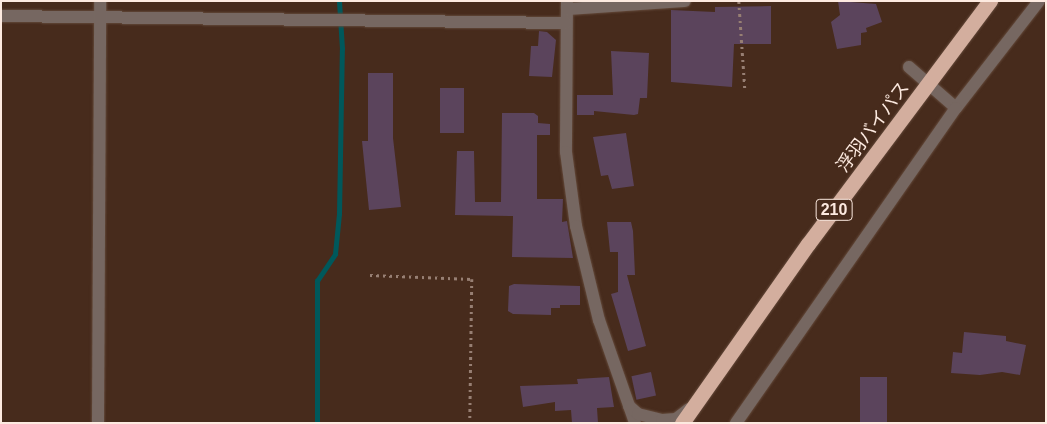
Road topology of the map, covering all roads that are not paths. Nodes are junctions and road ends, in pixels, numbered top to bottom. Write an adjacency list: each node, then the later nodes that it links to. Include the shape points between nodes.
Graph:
1 (100, 1): 7 (street)
2 (685, 1): 5 (street)
3 (990, 1): 10 (highway, 浮羽バイパス / 210)
4 (1039, 1): 11 (street)
5 (567, 5): 8 (street)
6 (1, 16): 7 (street)
7 (100, 18): 8 (street); 14 (street)
8 (566, 23): 12 (street, via 566,152 576,226 599,320)
9 (909, 67): 10 (street)
10 (930, 83): 11 (street); 13 (highway, 浮羽バイパス / 210)
11 (956, 108): 17 (street)
12 (628, 404): 13 (street, via 638,414 662,420 676,419); 15 (street)
13 (692, 406): 16 (highway, 浮羽バイパス / 210)
14 (98, 423)
15 (635, 423)
16 (682, 423)
17 (736, 423)

